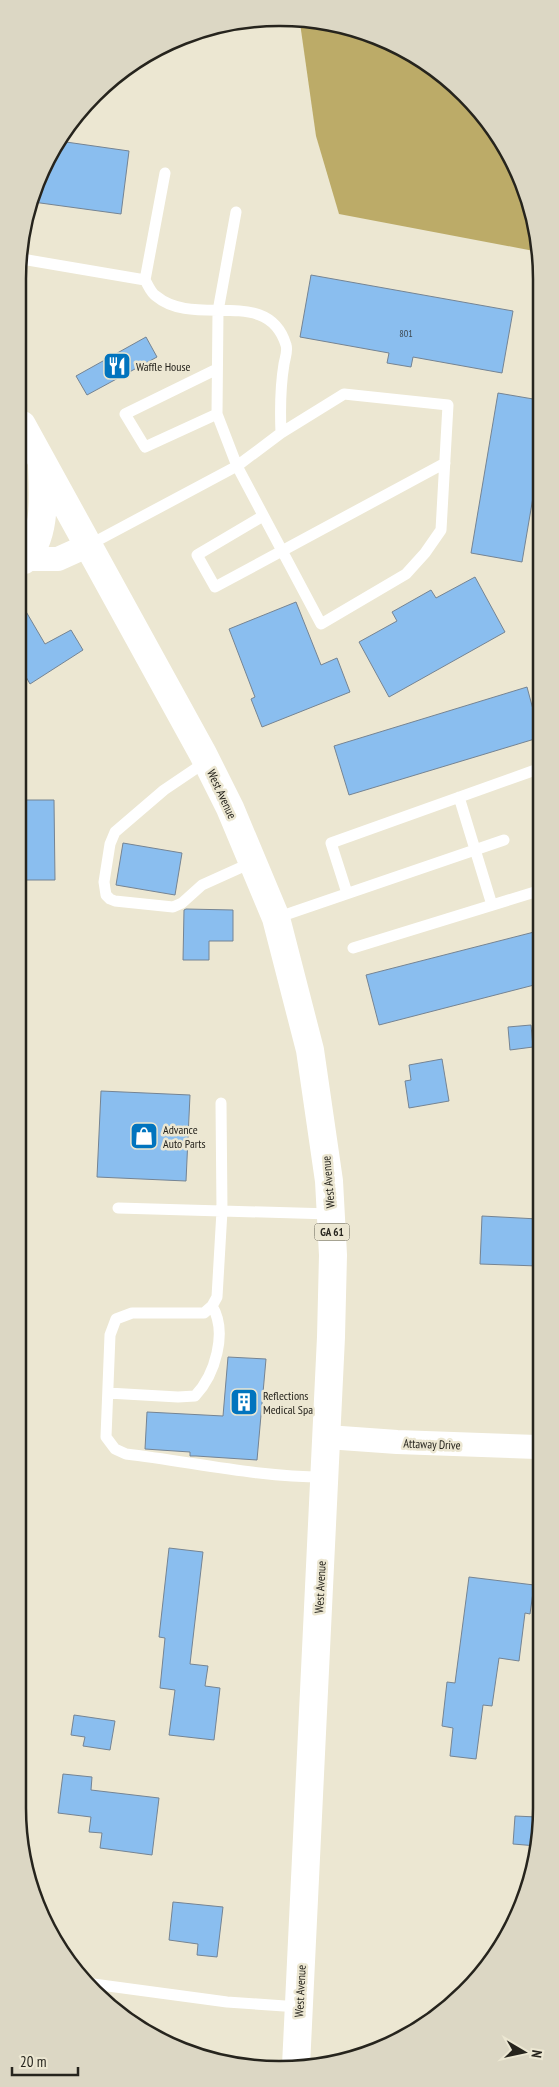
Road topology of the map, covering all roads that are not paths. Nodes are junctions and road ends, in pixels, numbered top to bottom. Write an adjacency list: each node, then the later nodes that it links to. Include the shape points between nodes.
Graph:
1 (165, 173): 4 (lane)
2 (236, 212): 5 (lane)
3 (27, 260): 4 (lane)
4 (145, 280): 5 (lane, via 155,296 180,308)
5 (218, 311): 6 (lane); 9 (lane, via 260,313 276,323 287,347 280,388)
6 (217, 369): 7 (lane); 7 (lane, via 124,414 145,447)
7 (216, 414): 12 (lane)
8 (26, 432): 10 (main road, West Avenue / GA 61)
9 (281, 433): 11 (lane, via 344,394 448,405); 12 (lane)
10 (42, 461): 14 (main road, West Avenue / GA 61); 16 (main road, via 40,527 36,542)
11 (444, 463): 15 (lane); 15 (lane, via 441,530 425,553 406,574 321,624)
12 (237, 466): 13 (lane); 14 (lane)
13 (263, 516): 15 (lane); 15 (lane, via 198,555 215,587)
14 (90, 545): 17 (street, via 58,559); 18 (main road, West Avenue / GA 61)
15 (281, 550)
16 (26, 556)
17 (26, 560)
18 (207, 761): 23 (main road, West Avenue / GA 61); 23 (lane, via 164,790 115,832 104,882 106,895 115,901 173,907 202,885)
19 (533, 771): 20 (lane)
20 (459, 797): 22 (lane); 24 (lane, via 331,843)
21 (504, 840): 22 (lane)
22 (474, 850): 24 (lane); 26 (lane)
23 (253, 862): 27 (main road, West Avenue / GA 61)
24 (348, 893): 27 (lane)
25 (533, 893): 26 (lane)
26 (492, 905): 28 (lane)
27 (276, 918): 32 (main road, West Avenue / GA 61, via 310,1050 320,1108)
28 (353, 948)
29 (221, 1103): 31 (lane)
30 (118, 1208): 31 (lane)
31 (222, 1211): 32 (lane); 33 (lane, via 218,1297)
32 (331, 1214): 35 (main road, West Avenue / GA 61, via 333,1255)
33 (212, 1306): 34 (lane, via 204,1313 132,1313 116,1319 110,1335); 34 (lane, via 220,1324 220,1335 209,1376 195,1396)
34 (108, 1393): 37 (lane, via 106,1437 115,1449 126,1454 286,1477)
35 (327, 1437): 36 (street, Attaway Drive); 37 (main road, West Avenue / GA 61)
36 (533, 1447)
37 (325, 1477): 39 (main road, West Avenue / GA 61)
38 (98, 1985): 39 (lane, via 227,2002)
39 (299, 2007): 40 (main road, West Avenue / GA 61)
40 (296, 2060)

